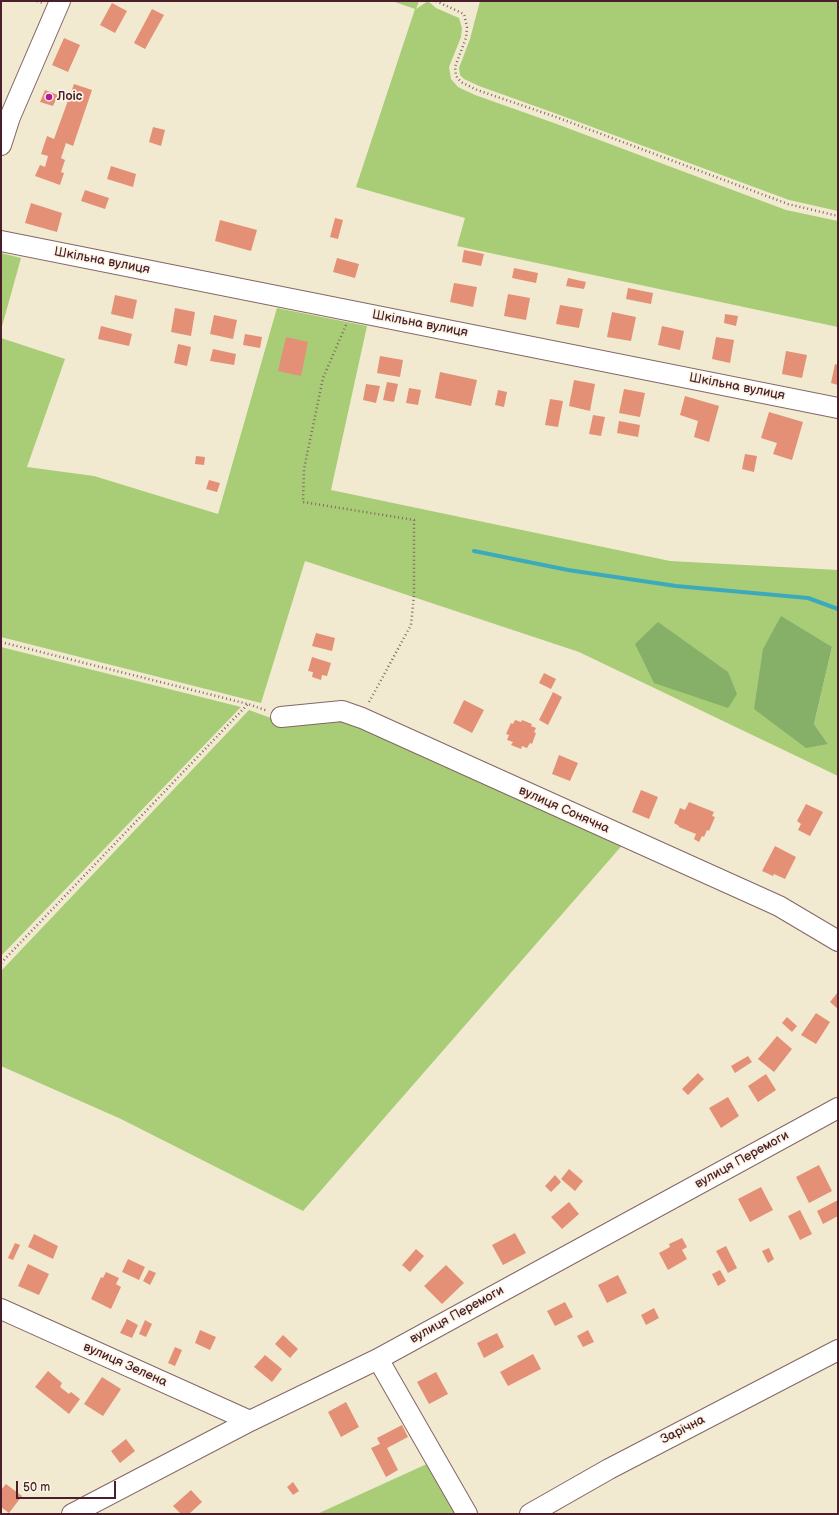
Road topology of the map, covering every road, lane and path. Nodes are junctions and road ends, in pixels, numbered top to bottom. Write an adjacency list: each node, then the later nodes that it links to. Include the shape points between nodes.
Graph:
1 (60, 1): 3 (street, via 10,117)
2 (436, 1): 4 (path, via 464,14 466,38 455,67 456,76 461,82 788,204)
3 (1, 145)
4 (838, 216)
5 (1, 241): 6 (street, Шкільна вулиця)
6 (353, 310): 7 (street, Шкільна вулиця); 11 (path, via 323,378 304,469 303,502 414,520 414,595 411,625 370,698)
7 (838, 408)
8 (1, 642): 9 (path)
9 (248, 704): 10 (path); 13 (path)
10 (282, 717): 11 (street, вулиця Сонячна, via 342,711)
11 (362, 718): 12 (street, вулиця Сонячна, via 779,906)
12 (838, 941)
13 (1, 963)
14 (838, 1108): 17 (street, вулиця Перемоги)
15 (1, 1309): 18 (street, вулиця Зелена)
16 (838, 1350): 21 (street, Зарічна, via 609,1469)
17 (378, 1359): 18 (street, вулиця Перемоги); 20 (street)
18 (250, 1421): 19 (street, вулиця Перемоги)
19 (72, 1514)
20 (467, 1514)
21 (530, 1514)

